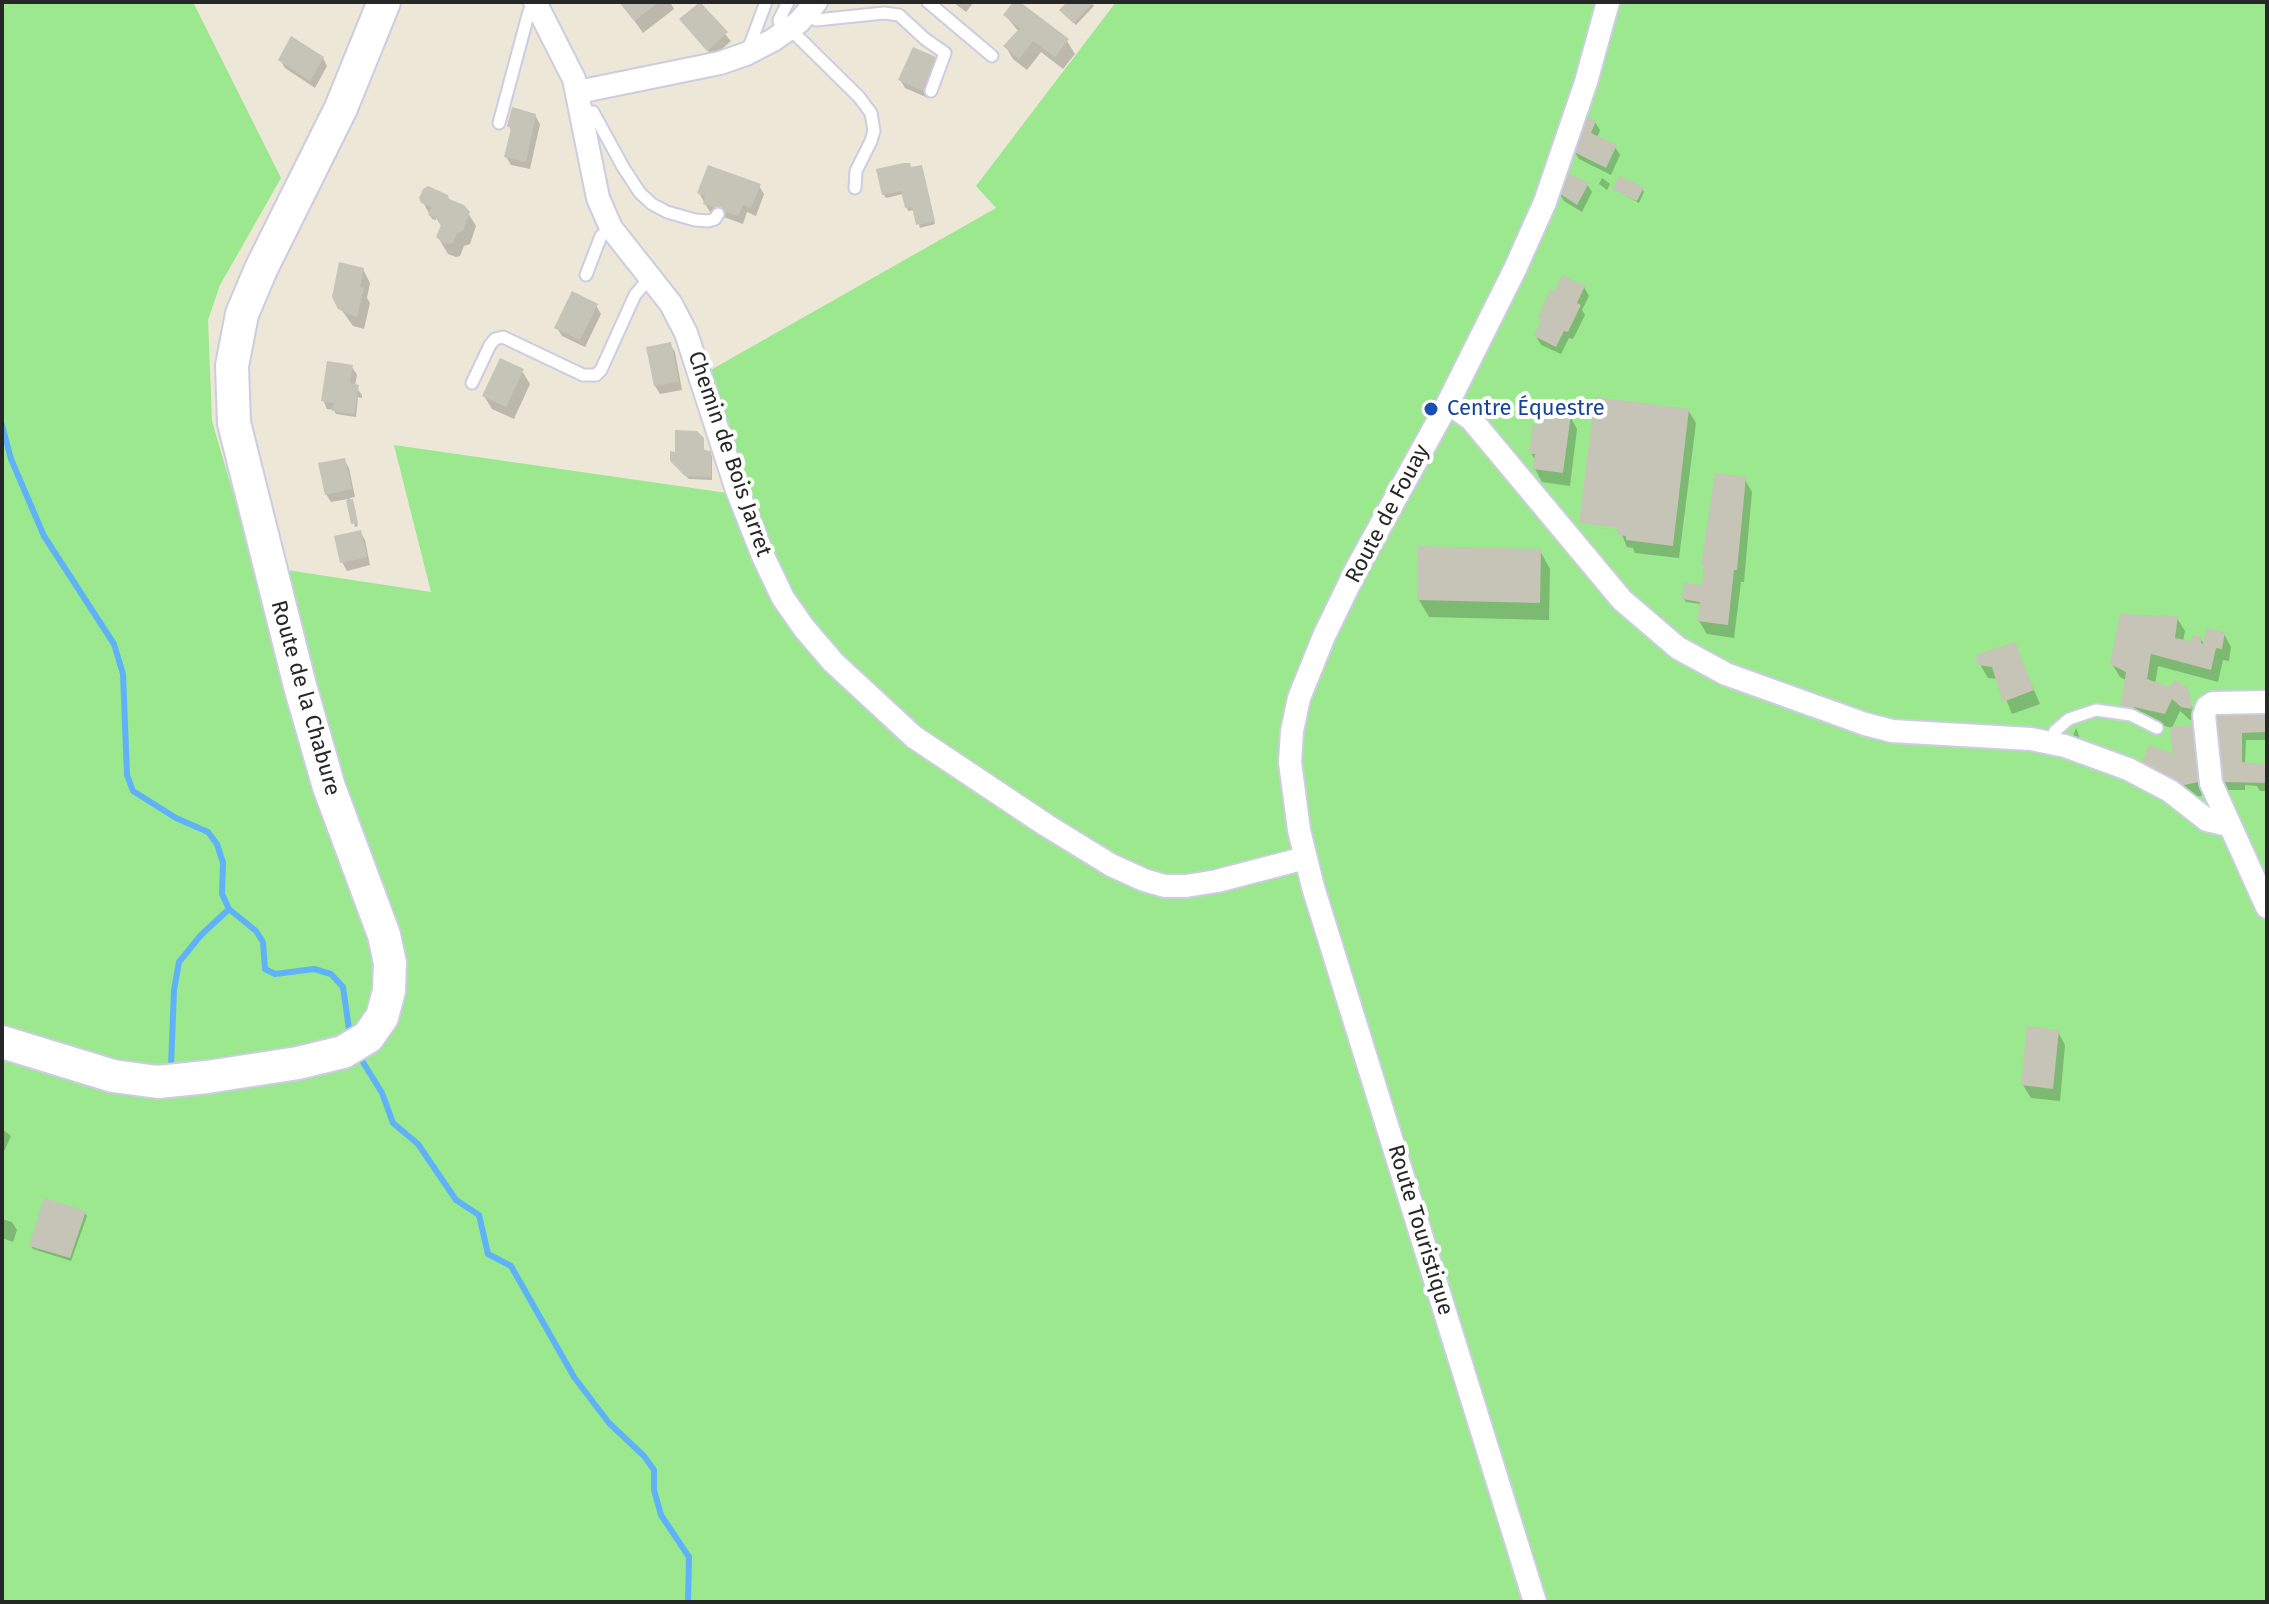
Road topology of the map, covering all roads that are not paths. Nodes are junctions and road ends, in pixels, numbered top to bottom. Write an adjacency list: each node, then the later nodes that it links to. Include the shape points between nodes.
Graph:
1 (384, 2): 26 (main road, Route de la Chabure, via 341,108 247,303 232,366 234,423 300,686 329,787 384,935 390,963 382,1017 368,1037 343,1052 158,1082 113,1076)
2 (766, 2): 8 (lane)
3 (831, 2): 7 (lane)
4 (928, 2): 9 (lane)
5 (1608, 2): 19 (street, Route de Fouay, via 1545,202)
6 (536, 3): 11 (street, Chemin de Bois Jarret, via 567,61); 12 (lane, via 528,15)
7 (801, 14): 8 (street); 10 (lane, via 816,20 899,15 945,53); 13 (lane, via 871,113 874,131 856,171)
8 (746, 54): 11 (street)
9 (992, 56)
10 (931, 91)
11 (579, 102): 14 (lane, via 593,112 623,167 652,204 695,220 708,221); 15 (street, Chemin de Bois Jarret, via 598,198)
12 (499, 123)
13 (855, 188)
14 (718, 214)
15 (611, 228): 16 (lane, via 601,236); 17 (street, Chemin de Bois Jarret)
16 (586, 275)
17 (650, 277): 18 (lane, via 635,295 596,375 583,375 503,337 490,345); 24 (street, Chemin de Bois Jarret, via 686,333 737,490 783,598 833,662 914,737 1046,825 1144,880 1186,886)
18 (472, 383)
19 (1448, 403): 22 (street, via 1471,419 1622,600 1678,648 1726,674 1892,731); 24 (street, Route de Fouay, via 1357,568 1299,698 1290,762)
20 (2267, 702): 23 (street, via 2213,703 2204,715 2208,770)
21 (2157, 728): 22 (lane, via 2131,715 2096,710 2069,719)
22 (2050, 742): 23 (street, via 2128,769 2170,791 2207,820)
23 (2228, 825): 25 (street)
24 (1305, 858): 27 (street, Route Touristique)
25 (2267, 907)
26 (2, 1042)
27 (1535, 1602)

